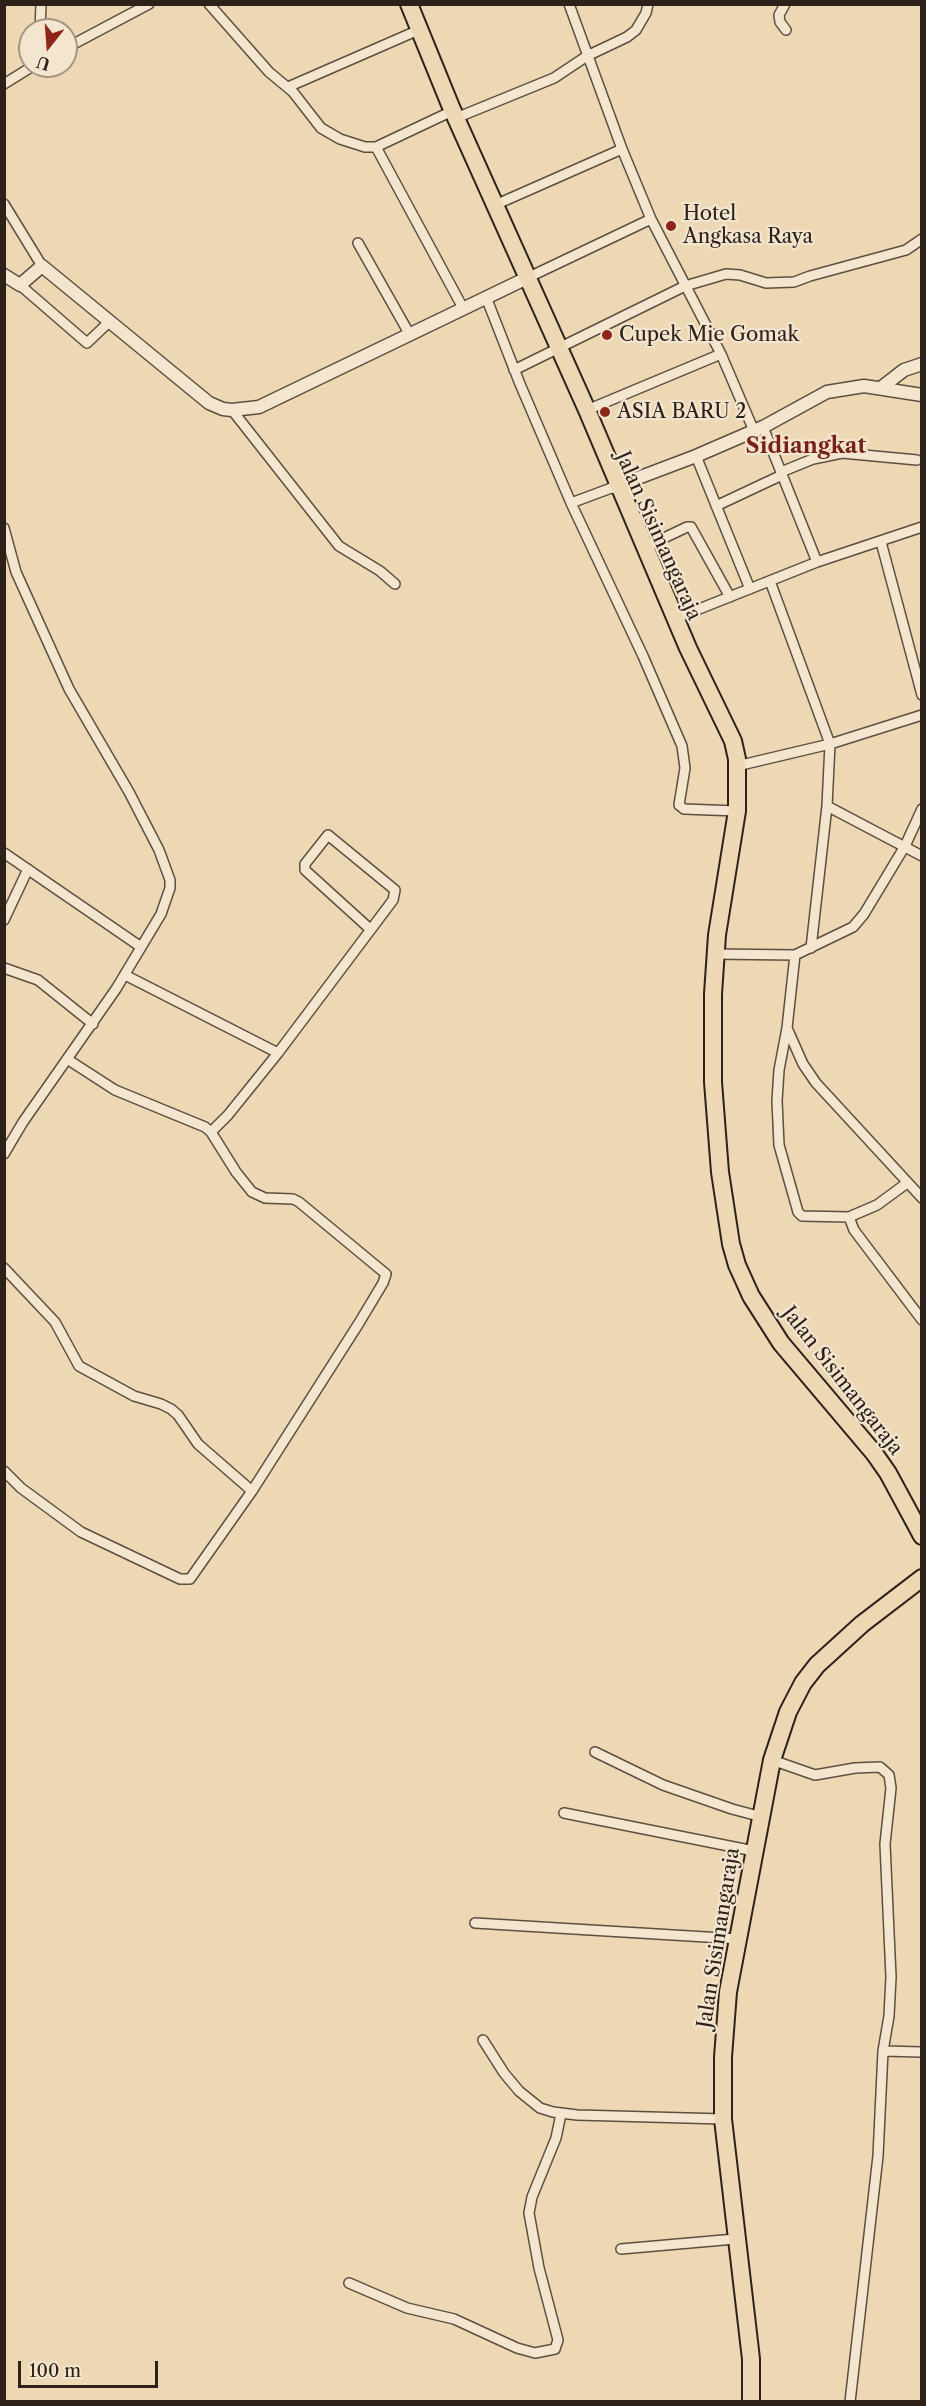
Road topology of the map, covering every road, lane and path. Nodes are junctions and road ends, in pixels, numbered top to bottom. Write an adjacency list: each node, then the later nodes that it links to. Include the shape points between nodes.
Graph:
1 (149, 4): 10 (street)
2 (209, 4): 14 (street, via 269,72)
3 (404, 4): 9 (highway, Jalan Sisimangaraja)
4 (409, 4): 15 (highway, Jalan Sisimangaraja)
5 (569, 4): 11 (street)
6 (648, 4): 11 (street, via 636,30)
7 (785, 4): 8 (street, via 779,15)
8 (786, 30)
9 (414, 32): 14 (street); 15 (highway, Jalan Sisimangaraja)
10 (78, 42)
11 (587, 56): 15 (street, via 554,78); 17 (street)
12 (18, 75): 13 (street)
13 (4, 84)
14 (288, 87): 16 (street, via 328,134)
15 (452, 116): 16 (street); 19 (highway, Jalan Sisimangaraja); 25 (highway, Jalan Sisimangaraja)
16 (376, 147): 29 (street)
17 (622, 149): 19 (street); 20 (street)
18 (4, 204): 23 (street)
19 (495, 206): 25 (highway, Jalan Sisimangaraja)
20 (651, 219): 25 (street); 27 (street)
21 (921, 239): 27 (street, via 906,250 794,282 766,283 726,274)
22 (358, 243): 31 (street)
23 (42, 266): 26 (street); 30 (street)
24 (4, 275): 26 (street)
25 (525, 279): 28 (street); 32 (highway, Jalan Sisimangaraja)
26 (20, 285): 30 (street, via 87,344)
27 (685, 286): 32 (street); 33 (street)
28 (486, 297): 29 (street); 35 (street)
29 (463, 308): 31 (street)
30 (109, 322): 39 (street, via 209,403)
31 (410, 335): 39 (street, via 259,406)
32 (557, 348): 35 (street); 40 (highway, Jalan Sisimangaraja); 45 (highway, Jalan Sisimangaraja)
33 (721, 354): 40 (street); 41 (street)
34 (921, 364): 36 (street)
35 (514, 370): 46 (street)
36 (904, 370): 37 (street); 38 (street, via 906,386)
37 (882, 387): 38 (street); 41 (street, via 827,392)
38 (918, 394)
39 (231, 410): 54 (street, via 339,546)
40 (587, 410): 45 (highway, Jalan Sisimangaraja)
41 (758, 429): 42 (street); 44 (street)
42 (696, 456): 45 (street); 47 (street)
43 (917, 460): 44 (street, via 842,453 821,457)
44 (782, 474): 47 (street); 52 (street)
45 (616, 486): 46 (street); 51 (highway, Jalan Sisimangaraja); 57 (highway, Jalan Sisimangaraja)
46 (571, 503): 64 (street, via 682,746 685,768 679,805 684,809)
47 (716, 506): 55 (street)
48 (921, 527): 50 (street)
49 (4, 528): 71 (street, via 16,572 69,689 129,792 169,875 165,905)
50 (881, 542): 52 (street); 58 (street)
51 (645, 547): 56 (street, via 687,527 693,528); 57 (highway, Jalan Sisimangaraja)
52 (817, 562): 53 (street)
53 (770, 581): 55 (street); 60 (street)
54 (395, 584)
55 (750, 589): 56 (street)
56 (730, 597): 57 (street)
57 (674, 619): 61 (highway, Jalan Sisimangaraja, via 729,729); 64 (highway, Jalan Sisimangaraja, via 732,743)
58 (921, 695)
59 (921, 715): 60 (street)
60 (830, 744): 61 (street); 62 (street)
61 (737, 766): 64 (highway, Jalan Sisimangaraja)
62 (827, 806): 65 (street); 72 (street)
63 (921, 809): 65 (street)
64 (735, 810): 74 (highway, Jalan Sisimangaraja)
65 (905, 846): 67 (street); 72 (street, via 860,921)
66 (4, 853): 68 (street)
67 (921, 856)
68 (27, 869): 69 (street); 71 (street)
69 (4, 920)
70 (370, 929): 70 (street, via 305,870 305,864 328,835 395,890 393,900); 79 (street)
71 (141, 947): 76 (street)
72 (811, 948): 73 (street)
73 (795, 955): 74 (street); 78 (street)
74 (714, 958): 90 (highway, Jalan Sisimangaraja, via 716,1137 725,1211 737,1265 751,1296 781,1343 888,1473)
75 (4, 968): 77 (street, via 38,980)
76 (125, 975): 77 (street); 79 (street)
77 (93, 1024): 80 (street)
78 (787, 1028): 83 (street, via 816,1083); 85 (street, via 779,1070 779,1145 798,1212 802,1216)
79 (278, 1053): 81 (street)
80 (67, 1059): 81 (street, via 115,1090); 82 (street)
81 (211, 1132): 89 (street, via 252,1192 265,1198 298,1202 386,1274)
82 (4, 1154)
83 (907, 1183): 84 (street); 85 (street, via 877,1205)
84 (921, 1198)
85 (849, 1217): 87 (street, via 854,1230)
86 (4, 1268): 89 (street, via 55,1322 79,1366 134,1396 171,1409 198,1444)
87 (921, 1320)
88 (4, 1471): 89 (street, via 81,1532 186,1580 195,1574)
89 (252, 1491)
90 (921, 1536)
91 (921, 1578): 93 (highway, Jalan Sisimangaraja, via 817,1665 788,1712)
92 (595, 1752): 95 (street, via 663,1785)
93 (772, 1761): 95 (highway, Jalan Sisimangaraja); 100 (street, via 815,1774 870,1766 889,1774 885,1878 891,1977)
94 (564, 1814): 96 (street)
95 (762, 1817): 96 (highway, Jalan Sisimangaraja)
96 (754, 1851): 98 (highway, Jalan Sisimangaraja)
97 (475, 1923): 98 (street)
98 (739, 1939): 103 (highway, Jalan Sisimangaraja, via 728,1992)
99 (483, 2040): 102 (street, via 519,2091 540,2108)
100 (883, 2051): 101 (street); 108 (street, via 878,2156)
101 (921, 2052)
102 (561, 2114): 103 (street); 106 (street, via 530,2213 538,2268 558,2340 555,2349 535,2353 517,2348 454,2319 407,2308)
103 (723, 2119): 104 (highway, Jalan Sisimangaraja)
104 (735, 2239): 105 (street); 107 (highway, Jalan Sisimangaraja, via 751,2359)
105 (621, 2249)
106 (349, 2283)
107 (752, 2402)
108 (850, 2402)

